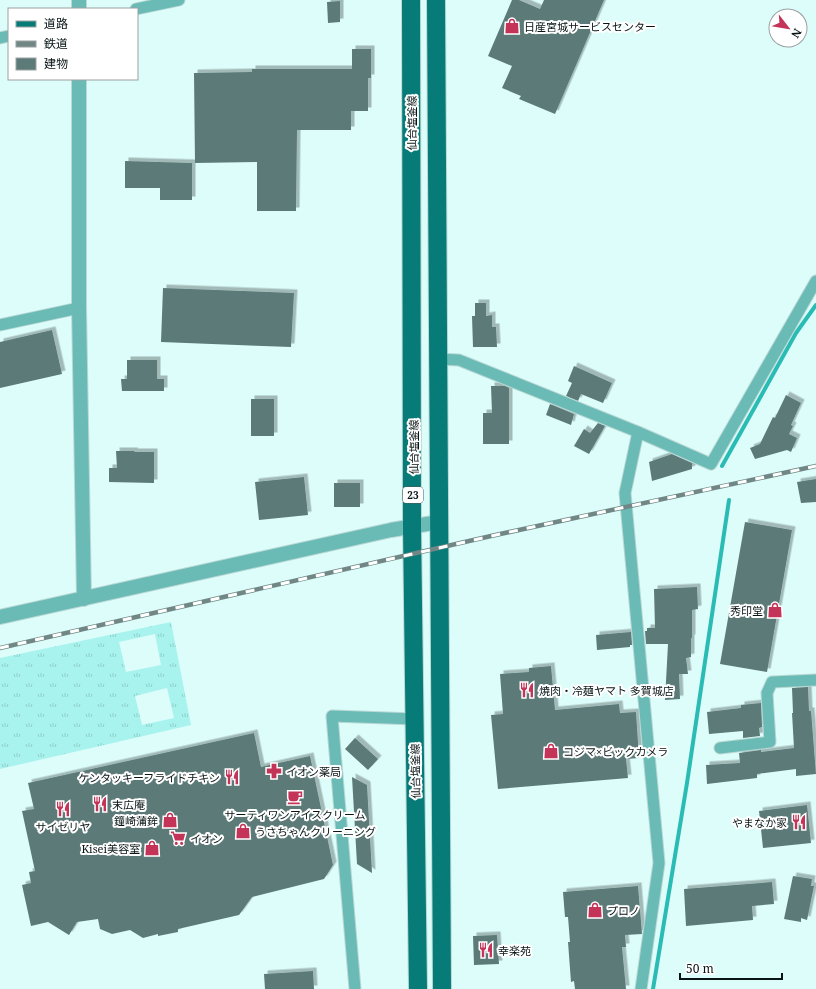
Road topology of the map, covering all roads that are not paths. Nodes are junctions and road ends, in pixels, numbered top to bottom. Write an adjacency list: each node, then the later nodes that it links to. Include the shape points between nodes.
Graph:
1 (179, 0): 4 (street)
2 (411, 0): 12 (main road, 仙台塩釜線 / 23)
3 (436, 0): 9 (main road, 23)
4 (138, 9)
5 (79, 80): 7 (street)
6 (816, 281): 10 (street, via 711,464)
7 (79, 308): 8 (street); 13 (street)
8 (0, 325)
9 (438, 359): 10 (street, via 459,360); 11 (main road, 23)
10 (638, 432): 21 (street, via 625,493 659,863)
11 (439, 522): 12 (street); 20 (main road, 23)
12 (412, 526): 13 (street); 16 (main road, 仙台塩釜線 / 23)
13 (84, 599): 14 (street)
14 (0, 617)
15 (816, 680): 17 (street, via 772,682 767,694 770,742)
16 (414, 719): 18 (street, via 332,716); 19 (main road, 仙台塩釜線 / 23)
17 (720, 748)
18 (355, 989)
19 (418, 989)
20 (442, 989)
21 (641, 989)

